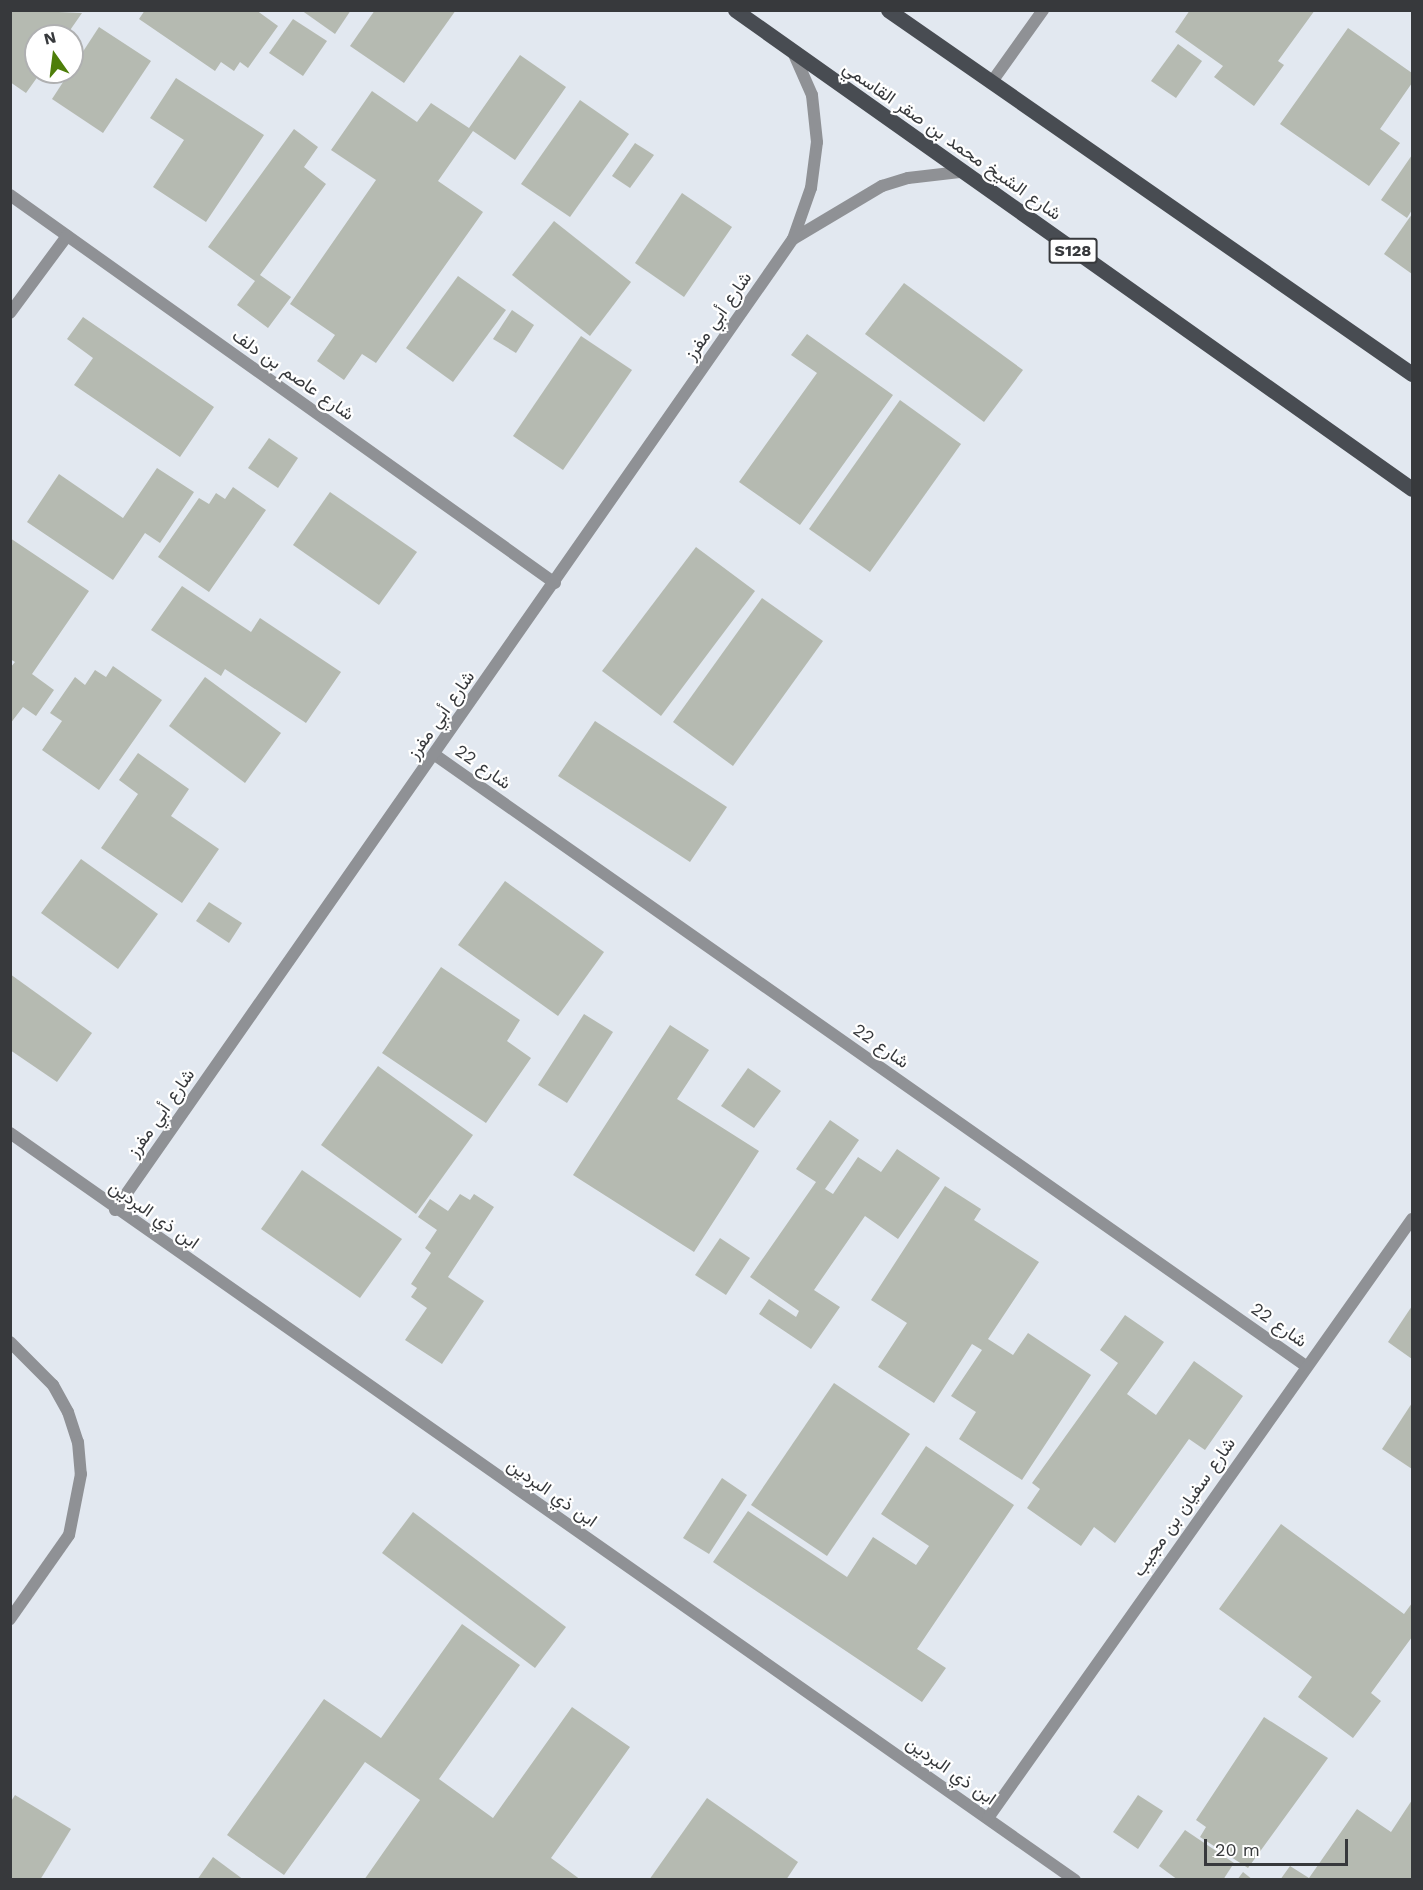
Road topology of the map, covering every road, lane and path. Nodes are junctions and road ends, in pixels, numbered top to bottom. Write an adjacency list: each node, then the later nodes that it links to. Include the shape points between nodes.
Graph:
1 (735, 10): 4 (main road, شارع الشيخ محمد بن صقر القاسمي / S128)
2 (888, 10): 5 (main road)
3 (1043, 10): 5 (street)
4 (794, 52): 6 (main road, شارع الشيخ محمد بن صقر القاسمي / S128); 9 (street, شارع أبي مفرز, via 812,95 817,142 811,188)
5 (991, 84): 11 (main road, via 1237,249)
6 (960, 172): 9 (street, شارع أبي مفرز, via 908,178 882,186); 12 (main road, شارع الشيخ محمد بن صقر القاسمي / S128)
7 (10, 195): 8 (street, شارع عاصم بن دلف)
8 (67, 236): 10 (street); 13 (street, شارع عاصم بن دلف)
9 (793, 239): 13 (street, شارع أبي مفرز)
10 (10, 313)
11 (1413, 374)
12 (1413, 489)
13 (555, 583): 14 (street, شارع أبي مفرز)
14 (435, 755): 16 (street, شارع أبي مفرز); 19 (street, شارع 22)
15 (10, 1133): 16 (street, ابن ذي البردين)
16 (115, 1210): 21 (street, ابن ذي البردين)
17 (1413, 1219): 19 (street, شارع سفيان بن مجيب)
18 (10, 1342): 20 (street, via 53,1385 68,1412 78,1442 81,1474 69,1535)
19 (1306, 1366): 21 (street, شارع سفيان بن مجيب)
20 (10, 1618)
21 (988, 1818): 22 (street, ابن ذي البردين)
22 (1075, 1880)

